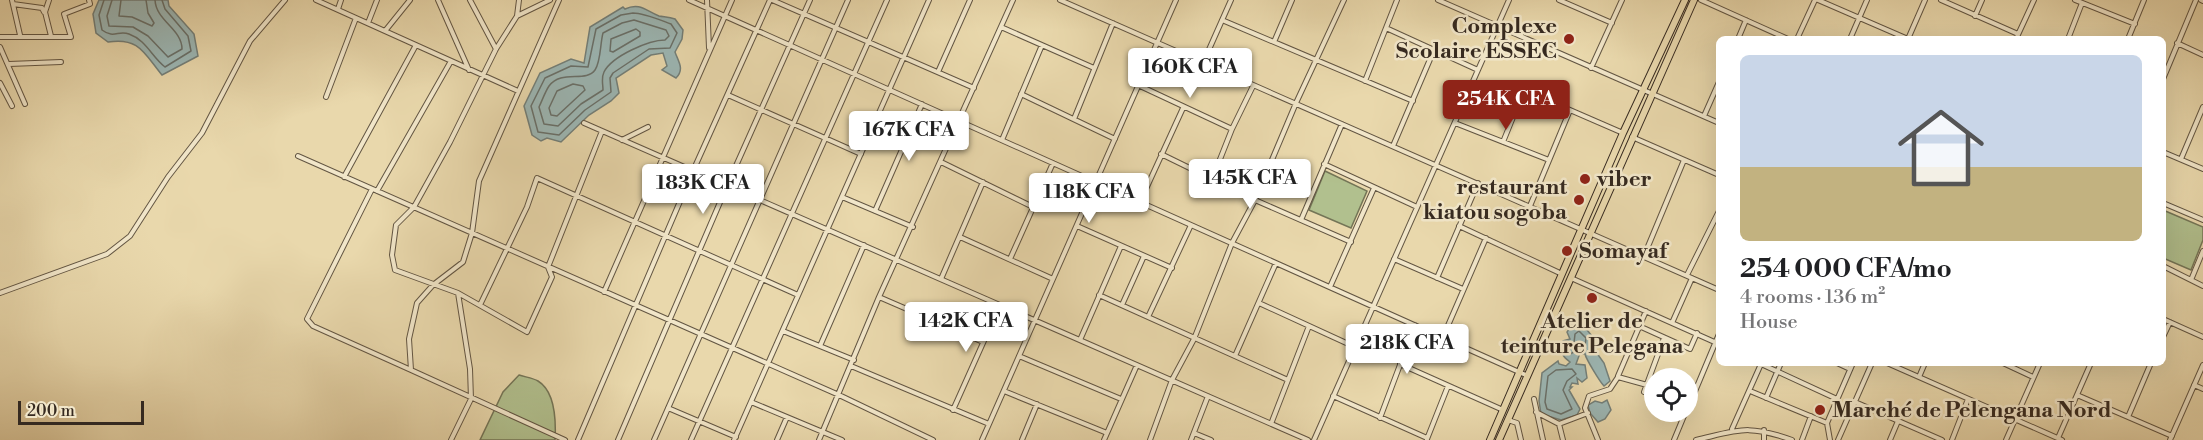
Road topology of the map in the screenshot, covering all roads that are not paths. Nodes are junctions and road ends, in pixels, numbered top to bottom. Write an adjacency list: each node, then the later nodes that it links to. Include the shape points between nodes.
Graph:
1 (49, 0): 51 (street)
2 (89, 0): 72 (street, via 90,4 64,14 71,37)
3 (285, 0): 233 (street, via 250,41 202,133 130,236 107,254)
4 (316, 0): 50 (street)
5 (341, 0): 50 (street)
6 (377, 0): 60 (street)
7 (410, 0): 68 (street)
8 (438, 0): 103 (street)
9 (470, 0): 90 (street)
10 (519, 0): 53 (street)
11 (550, 0): 53 (street)
12 (559, 0): 116 (street)
13 (689, 0): 49 (street)
14 (707, 0): 49 (street)
15 (732, 0): 54 (street)
16 (771, 0): 52 (street); 69 (street)
17 (810, 0): 52 (street)
18 (848, 0): 65 (street)
19 (887, 0): 82 (street)
20 (929, 0): 94 (street)
21 (970, 0): 105 (street)
22 (1012, 0): 66 (street)
23 (1062, 0): 61 (street)
24 (1175, 0): 84 (street)
25 (1231, 0): 58 (street)
26 (1292, 0): 83 (street)
27 (1344, 0): 96 (street)
28 (1397, 0): 67 (street)
29 (1438, 0): 48 (street)
30 (1455, 0): 48 (street)
31 (1509, 0): 64 (street)
32 (1561, 0): 62 (street)
33 (1622, 0): 62 (street)
34 (1685, 0): 114 (highway)
35 (1694, 0): 118 (highway)
36 (1701, 0): 59 (street)
37 (1817, 0): 57 (street); 75 (street)
38 (1867, 0): 57 (street)
39 (1925, 0): 78 (street)
40 (1941, 0): 55 (street)
41 (1982, 0): 55 (street)
42 (2034, 0): 70 (street)
43 (2075, 0): 47 (street)
44 (2144, 0): 63 (street)
45 (2196, 0): 85 (street)
46 (12, 2): 51 (street); 71 (street)
47 (2082, 3): 63 (street); 79 (street)
48 (1452, 6): 64 (street)
49 (708, 8): 54 (street); 92 (street)
50 (338, 9): 56 (street)
51 (45, 12): 72 (street)
52 (804, 14): 65 (street); 88 (street)
53 (517, 16): 90 (street)
54 (725, 16): 69 (street); 92 (street)
55 (1975, 16): 70 (street)
56 (356, 18): 60 (street); 121 (street)
57 (1859, 19): 76 (street); 77 (street)
58 (1222, 20): 83 (street); 99 (street)
59 (1746, 20): 73 (street); 74 (street)
60 (368, 23): 68 (street)
61 (1113, 23): 84 (street); 101 (street)
62 (1612, 23): 102 (street)
63 (2134, 24): 80 (street)
64 (1497, 26): 102 (street); 104 (street)
65 (835, 27): 82 (street); 95 (street)
66 (1001, 27): 87 (street); 113 (street)
67 (1386, 28): 91 (street); 109 (street)
68 (386, 31): 86 (street)
69 (757, 31): 88 (street); 120 (street)
70 (2018, 34)
71 (20, 35): 72 (street); 81 (street)
72 (51, 36)
73 (1739, 36)
74 (1781, 36)
75 (1799, 36)
76 (1852, 36)
77 (1901, 36)
78 (1909, 36)
79 (2069, 36)
80 (2129, 36)
81 (0, 37)
82 (868, 42): 94 (street); 107 (street)
83 (1274, 42): 96 (street)
84 (1158, 44): 99 (street); 111 (street)
85 (2177, 44): 93 (street); 106 (street)
86 (416, 45): 97 (street); 166 (street)
87 (1042, 45): 101 (street); 119 (street)
88 (791, 46): 95 (street); 129 (street)
89 (0, 48): 100 (street)
90 (496, 49): 108 (street)
91 (1434, 50): 104 (street); 122 (street)
92 (709, 52): 155 (street)
93 (2203, 55)
94 (904, 57): 105 (street); 117 (street)
95 (821, 59): 107 (street); 138 (street)
96 (1317, 60): 109 (street); 123 (street)
97 (451, 61): 103 (street); 174 (street)
98 (61, 62): 100 (street)
99 (1203, 63): 112 (street)
100 (9, 64): 124 (street)
101 (1094, 68): 133 (street)
102 (1592, 68): 114 (street)
103 (469, 70): 108 (street)
104 (1478, 70): 137 (street)
105 (938, 72): 113 (street)
106 (2166, 72)
107 (855, 74): 117 (street); 145 (street)
108 (483, 75): 116 (street); 182 (street)
109 (1365, 81): 122 (street)
110 (0, 83): 126 (street)
111 (1140, 86): 128 (street); 146 (street)
112 (1253, 86): 123 (street); 141 (street)
113 (974, 88): 134 (street)
114 (1643, 89): 118 (street); 143 (highway)
115 (1716, 89): 131 (street)
116 (518, 90): 197 (street, via 478,181)
117 (890, 90): 125 (street); 152 (street)
118 (1651, 93): 131 (street); 144 (highway)
119 (1021, 94): 133 (street); 148 (street)
120 (728, 95): 129 (street); 164 (street)
121 (326, 97)
122 (1413, 101): 150 (street)
123 (1296, 103): 139 (street); 178 (street)
124 (25, 104)
125 (922, 104): 134 (street); 185 (street)
126 (12, 106)
127 (2203, 107): 132 (street)
128 (1183, 108): 141 (street); 153 (street)
129 (762, 110): 138 (street); 171 (street)
130 (1570, 111): 143 (street); 149 (street, via 1524,90); 157 (street)
131 (1704, 116): 135 (street)
132 (2201, 117): 156 (street)
133 (1074, 119): 146 (street)
134 (960, 121): 148 (street); 159 (street)
135 (1716, 122)
136 (584, 123): 142 (street)
137 (1455, 123): 149 (street); 162 (street)
138 (794, 124): 145 (street); 177 (street)
139 (1342, 124): 150 (street); 161 (street)
140 (648, 127): 147 (street)
141 (1232, 129): 167 (street)
142 (602, 131): 147 (street); 175 (street)
143 (1623, 133): 195 (highway)
144 (1632, 137): 158 (street); 198 (highway)
145 (826, 138): 152 (street); 186 (street)
146 (1115, 139): 169 (street)
147 (622, 140): 155 (street)
148 (1002, 140): 160 (street)
149 (1503, 142): 157 (street)
150 (1393, 146): 162 (street)
151 (2166, 153): 156 (street)
152 (861, 154): 176 (street)
153 (1161, 154): 167 (street); 179 (street)
154 (298, 156): 166 (street)
155 (663, 158): 164 (street); 190 (street)
156 (2181, 159): 163 (street)
157 (1549, 160): 181 (street)
158 (1684, 160): 165 (street); 210 (street)
159 (941, 162): 168 (street); 194 (street)
160 (1053, 163): 169 (street); 183 (street)
161 (1324, 164): 172 (street); 188 (street)
162 (1436, 165): 170 (street); 184 (street)
163 (2203, 169)
164 (693, 171): 171 (street); 199 (street)
165 (1716, 174)
166 (344, 177): 173 (street)
167 (1213, 177): 178 (street)
168 (983, 182): 183 (street); 200 (street)
169 (1096, 183): 179 (street); 192 (street)
170 (1478, 183): 181 (street); 193 (street)
171 (727, 186): 177 (street); 207 (street)
172 (1374, 188): 184 (street); 202 (street)
173 (372, 189): 174 (street); 291 (street, via 307,319 313,326)
174 (377, 191): 182 (street)
175 (576, 195): 190 (street); 206 (street, via 537,178); 216 (street)
176 (842, 197): 185 (street); 196 (street)
177 (759, 200): 186 (street); 214 (street)
178 (1255, 200): 188 (street); 203 (street)
179 (1140, 202): 191 (street)
180 (2166, 204): 189 (street)
181 (1530, 206): 195 (street)
182 (414, 207): 197 (street); 227 (street, via 396,225 392,255 395,270)
183 (1033, 207): 211 (street)
184 (1417, 207): 212 (street)
185 (875, 211): 194 (street)
186 (790, 213): 196 (street); 221 (street)
187 (1716, 218): 220 (street)
188 (1301, 219): 202 (street)
189 (2203, 220)
190 (635, 221): 199 (street); 232 (street)
191 (1191, 225): 203 (street); 217 (street)
192 (1077, 226): 205 (street); 225 (street)
193 (1459, 226): 201 (street); 222 (street)
194 (913, 227): 213 (street)
195 (1581, 229): 198 (street); 219 (highway)
196 (828, 230): 204 (street); 235 (street)
197 (472, 233): 206 (street); 227 (street, via 463,262)
198 (1589, 233): 210 (street); 223 (highway)
199 (667, 235): 207 (street); 242 (street)
200 (960, 237): 211 (street); 224 (street)
201 (1486, 238): 219 (street); 230 (street)
202 (1351, 242): 229 (street)
203 (1232, 243): 215 (street); 261 (street)
204 (864, 245): 213 (street); 266 (street)
205 (1121, 246): 209 (street); 236 (street)
206 (507, 249): 216 (street); 239 (street)
207 (701, 250): 214 (street); 247 (street)
208 (2203, 251): 226 (street)
209 (1144, 256): 217 (street); 241 (street)
210 (1644, 256): 220 (street)
211 (1010, 259): 225 (street)
212 (1394, 259): 222 (street); 243 (street)
213 (896, 260): 224 (street); 237 (street)
214 (731, 263): 221 (street); 257 (street)
215 (1276, 263): 229 (street); 238 (street)
216 (548, 267): 232 (street); 239 (street, via 552,277 527,332)
217 (1172, 268): 245 (street)
218 (2166, 268): 226 (street)
219 (1562, 274): 292 (highway)
220 (1690, 277): 231 (street); 250 (street)
221 (763, 278): 235 (street); 268 (street)
222 (1437, 278): 230 (street)
223 (1570, 278): 244 (street); 294 (highway)
224 (941, 279): 240 (street)
225 (1053, 279): 248 (street)
226 (2191, 280): 228 (street)
227 (433, 285): 234 (street); 291 (street, via 417,303 410,339)
228 (2203, 286)
229 (1330, 287): 243 (street)
230 (1463, 289): 258 (street)
231 (1716, 289)
232 (604, 292): 242 (street)
233 (0, 293)
234 (458, 293): 239 (street); 312 (street)
235 (798, 295): 254 (street)
236 (1099, 295): 241 (street); 262 (street)
237 (879, 297): 263 (street); 271 (street)
238 (1259, 303): 252 (street); 270 (street)
239 (480, 305)
240 (1000, 305): 248 (street); 263 (street)
241 (1122, 305): 245 (street)
242 (636, 306): 247 (street); 351 (street)
243 (1373, 306): 251 (street); 267 (street)
244 (1646, 311): 250 (street); 253 (street)
245 (1148, 317): 261 (street)
246 (2166, 320): 249 (street)
247 (670, 321): 257 (street); 352 (street)
248 (1035, 321): 262 (street); 269 (street)
249 (2170, 322): 255 (street); 259 (street)
250 (1672, 323): 256 (street)
251 (1415, 325): 258 (street); 273 (street)
252 (1310, 326): 267 (street); 298 (street)
253 (1639, 326): 260 (street); 295 (street)
254 (783, 331): 266 (street); 272 (street)
255 (2166, 331)
256 (1697, 333): 260 (street, via 1690,349); 264 (street)
257 (700, 334): 268 (street); 320 (street)
258 (1443, 337): 292 (street)
259 (2203, 337)
260 (1664, 338): 289 (street)
261 (1194, 339): 270 (street); 299 (street)
262 (1080, 340): 274 (street)
263 (983, 342): 321 (street)
264 (1716, 342)
265 (1716, 345): 301 (street)
266 (820, 346): 271 (street)
267 (1355, 347): 310 (street)
268 (732, 348): 272 (street); 332 (street)
269 (1019, 356): 305 (street); 313 (street)
270 (1235, 356): 298 (street)
271 (854, 360): 276 (street)
272 (768, 364): 308 (street); 317 (street)
273 (1400, 364): 303 (street); 328 (street)
274 (1137, 365): 299 (street); 313 (street)
275 (2203, 365): 302 (street)
276 (851, 366): 308 (street); 321 (street)
277 (1759, 366): 306 (street)
278 (1766, 366): 293 (street)
279 (1780, 366): 293 (street)
280 (1844, 366): 290 (street)
281 (1851, 366): 290 (street)
282 (1871, 366): 318 (street)
283 (1894, 366): 296 (street)
284 (1924, 366): 296 (street)
285 (2009, 366): 297 (street)
286 (2038, 366): 297 (street)
287 (2090, 366): 307 (street)
288 (2147, 366): 327 (street)
289 (1653, 368)
290 (1850, 369): 315 (street)
291 (411, 370): 312 (street)
292 (1521, 372): 294 (street); 322 (highway)
293 (1778, 372): 311 (street); 315 (street)
294 (1528, 376): 329 (highway)
295 (1618, 377): 300 (street); 324 (street, via 1610,389 1589,396 1585,408)
296 (1919, 377): 316 (street)
297 (2033, 377): 330 (street)
298 (1288, 380): 336 (street)
299 (1172, 381): 309 (street); 361 (street)
300 (1644, 384)
301 (1698, 385)
302 (2194, 385): 304 (street); 345 (street)
303 (1448, 386): 322 (street); 347 (street)
304 (2203, 389)
305 (1004, 391): 319 (street); 335 (street)
306 (1750, 391): 311 (street); 338 (street)
307 (2077, 394): 327 (street); 348 (street)
308 (838, 395): 340 (street); 358 (street)
309 (1208, 396): 336 (street); 343 (street)
310 (1333, 396): 328 (street); 365 (street)
311 (1766, 398): 325 (street)
312 (471, 399): 349 (street); 350 (street)
313 (1121, 399): 342 (street)
314 (1534, 399): 323 (street)
315 (1837, 399): 334 (street)
316 (1968, 399): 330 (street); 382 (street)
317 (751, 402): 326 (street); 344 (street)
318 (1855, 402): 331 (street); 379 (street)
319 (1037, 404): 342 (street); 346 (street)
320 (668, 408): 332 (street); 353 (street)
321 (953, 410): 335 (street)
322 (1504, 410): 366 (highway)
323 (1536, 412): 337 (street); 369 (street)
324 (1588, 413): 337 (street); 371 (street)
325 (1811, 416): 334 (street); 377 (street)
326 (787, 417): 340 (street); 355 (street)
327 (2128, 417): 345 (street)
328 (1380, 418): 347 (street)
329 (1508, 419): 367 (highway); 368 (street, via 1517,423)
330 (2015, 419): 348 (street); 383 (street)
331 (1898, 421): 380 (street); 381 (street)
332 (699, 422): 344 (street); 354 (street)
333 (1682, 422): 372 (street)
334 (1827, 423): 378 (street)
335 (988, 424): 359 (street)
336 (1271, 424): 364 (street)
337 (1558, 424): 370 (street)
338 (1732, 429): 339 (street); 341 (street)
339 (1764, 430): 375 (street); 376 (street)
340 (822, 432): 356 (street); 357 (street)
341 (1727, 432): 373 (street); 374 (street)
342 (1107, 433): 360 (street)
343 (1194, 433): 362 (street); 363 (street)
344 (735, 438)
345 (2171, 438)
346 (1024, 439)
347 (1427, 439)
348 (2060, 439)
349 (451, 440)
350 (565, 440)
351 (578, 440)
352 (618, 440)
353 (654, 440)
354 (690, 440)
355 (777, 440)
356 (819, 440)
357 (842, 440)
358 (933, 440)
359 (982, 440)
360 (1104, 440)
361 (1150, 440)
362 (1191, 440)
363 (1210, 440)
364 (1308, 440)
365 (1314, 440)
366 (1490, 440)
367 (1499, 440)
368 (1521, 440)
369 (1543, 440)
370 (1563, 440)
371 (1598, 440)
372 (1674, 440)
373 (1696, 440)
374 (1728, 440)
375 (1764, 440)
376 (1792, 440)
377 (1802, 440)
378 (1830, 440)
379 (1838, 440)
380 (1890, 440)
381 (1942, 440)
382 (1952, 440)
383 (2006, 440)

